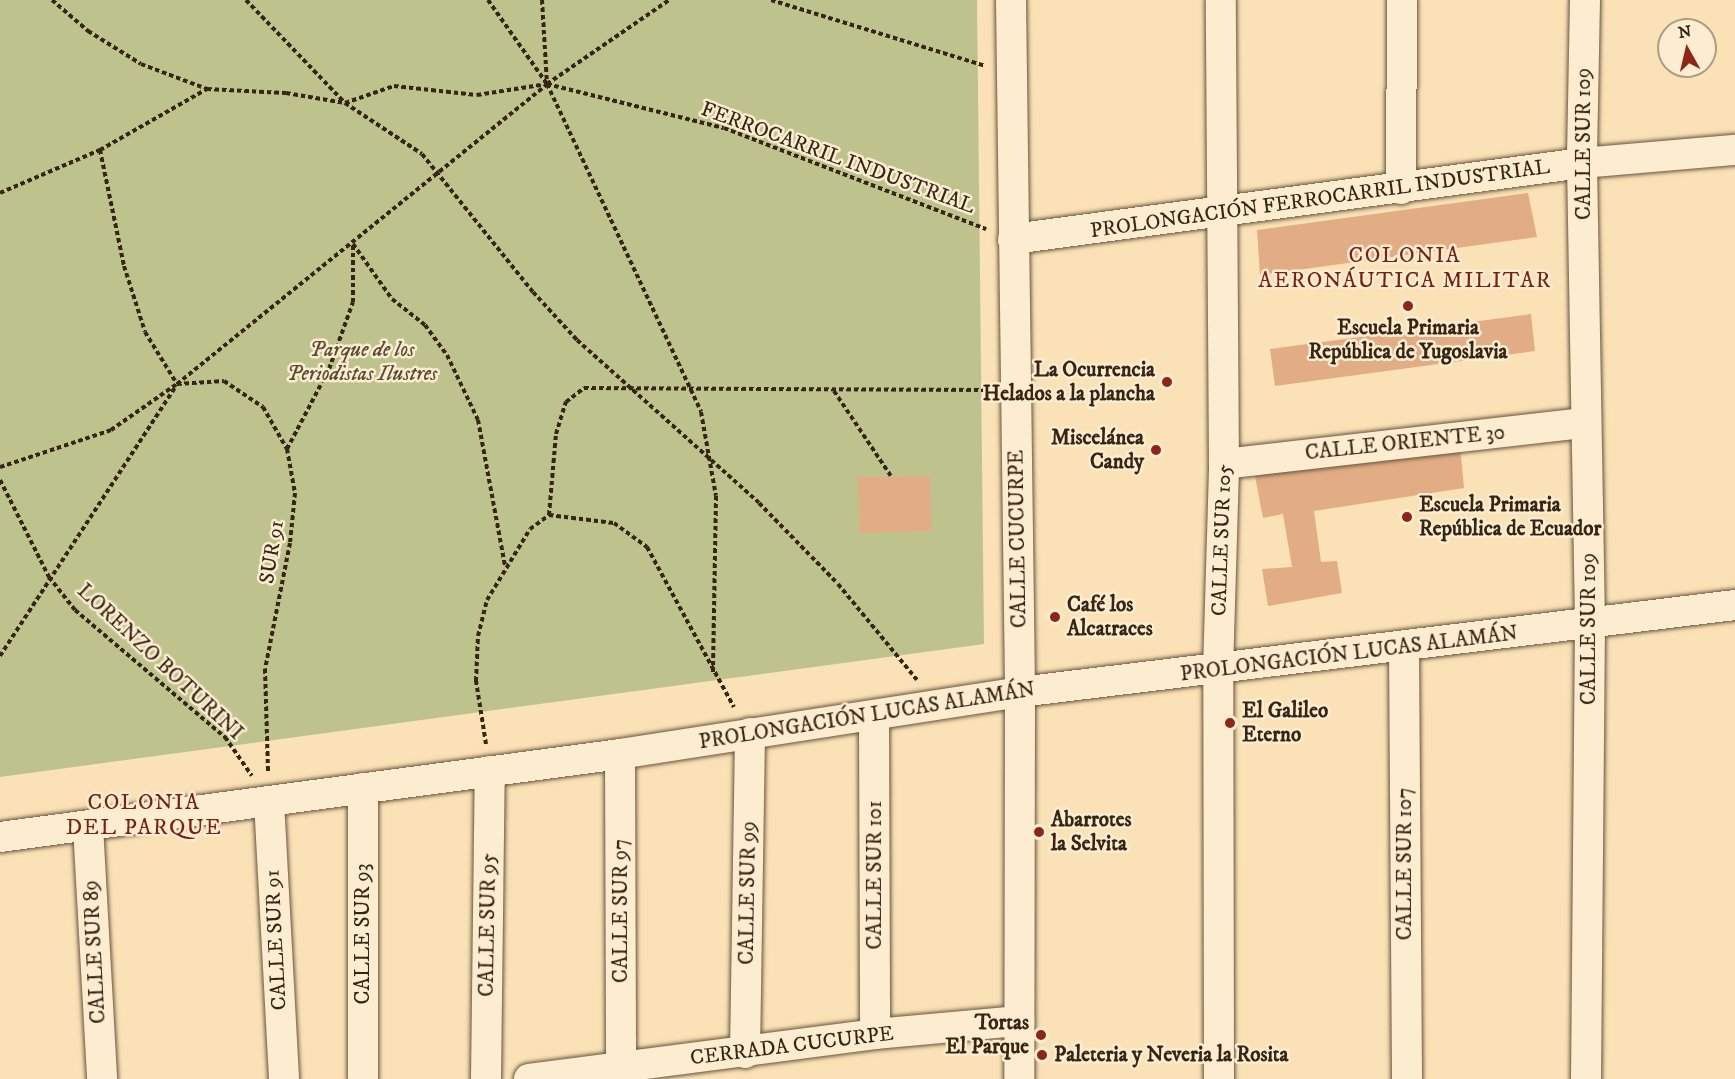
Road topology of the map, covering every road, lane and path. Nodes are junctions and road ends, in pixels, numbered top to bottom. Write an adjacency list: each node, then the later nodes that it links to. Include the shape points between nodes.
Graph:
1 (52, 0): 13 (path, via 88,31 141,64)
2 (246, 0): 14 (path)
3 (488, 0): 12 (path)
4 (542, 0): 12 (path)
5 (669, 0): 12 (path)
6 (771, 0): 11 (path)
7 (1011, 0): 11 (street, CALLE CUCURPE)
8 (1221, 0): 21 (street, CALLE SUR 105)
9 (1402, 0): 19 (street)
10 (1585, 0): 17 (street, CALLE SUR 109)
11 (1011, 75): 22 (street, CALLE CUCURPE)
12 (548, 84): 14 (path, FERROCARRIL INDUSTRIAL, via 477,95 394,86); 18 (path); 22 (path, FERROCARRIL INDUSTRIAL, via 724,128); 26 (path)
13 (207, 89): 14 (path, FERROCARRIL INDUSTRIAL, via 286,93); 15 (path)
14 (345, 103): 18 (path, via 422,154)
15 (100, 150): 20 (path); 24 (path, via 124,266 144,332)
16 (1735, 150): 17 (street, PROLONGACIÓN FERROCARRIL INDUSTRIAL)
17 (1582, 163): 19 (street, PROLONGACIÓN FERROCARRIL INDUSTRIAL); 29 (street, CALLE SUR 109)
18 (439, 175): 23 (path); 25 (path, via 533,292)
19 (1401, 189): 21 (street, PROLONGACIÓN FERROCARRIL INDUSTRIAL)
20 (0, 193)
21 (1223, 214): 22 (street, PROLONGACIÓN FERROCARRIL INDUSTRIAL); 32 (street, CALLE SUR 105)
22 (1013, 239): 28 (street, CALLE CUCURPE)
23 (353, 244): 24 (path); 30 (path, via 353,302 329,369); 37 (path, via 392,299 425,325 447,355 465,392 478,420)
24 (177, 384): 30 (path, SUR 91, via 224,381 263,407); 33 (path, via 111,430); 38 (path)
25 (626, 386): 26 (path); 31 (path); 36 (path, via 584,388 566,402 556,434)
26 (693, 389): 27 (path); 31 (path)
27 (833, 390): 28 (path); 34 (path)
28 (1016, 390): 45 (street, CALLE CUCURPE)
29 (1585, 423): 32 (street, CALLE ORIENTE 30); 40 (street, CALLE SUR 109)
30 (287, 449): 52 (path, SUR 91, via 296,493 265,669)
31 (708, 454): 44 (path, via 716,496); 46 (path, via 838,584)
32 (1224, 464): 43 (street, CALLE SUR 105)
33 (0, 467)
34 (891, 476)
35 (0, 480): 38 (path, LORENZO BOTURINI)
36 (549, 515): 37 (path, via 530,529); 44 (path, via 614,523 647,547)
37 (505, 566): 50 (path, via 487,600 478,636 476,681)
38 (50, 577): 42 (path); 52 (path, LORENZO BOTURINI, via 75,610 225,737)
39 (1735, 605): 40 (street, PROLONGACIÓN LUCAS ALAMÁN)
40 (1590, 623): 41 (street, PROLONGACIÓN LUCAS ALAMÁN); 67 (street, CALLE SUR 109)
41 (1404, 648): 43 (street, PROLONGACIÓN LUCAS ALAMÁN); 66 (street, CALLE SUR 107)
42 (0, 656)
43 (1218, 670): 45 (street, PROLONGACIÓN LUCAS ALAMÁN); 65 (street, CALLE SUR 105)
44 (713, 672): 48 (path)
45 (1020, 692): 46 (street, PROLONGACIÓN LUCAS ALAMÁN); 55 (street, CALLE CUCURPE)
46 (938, 705): 47 (street, PROLONGACIÓN LUCAS ALAMÁN)
47 (874, 716): 48 (street, PROLONGACIÓN LUCAS ALAMÁN); 56 (street, CALLE SUR 101)
48 (750, 734): 49 (street, PROLONGACIÓN LUCAS ALAMÁN); 57 (street, CALLE SUR 99)
49 (620, 754): 50 (street, PROLONGACIÓN LUCAS ALAMÁN); 58 (street, CALLE SUR 97)
50 (490, 771): 51 (street, PROLONGACIÓN LUCAS ALAMÁN); 62 (street, CALLE SUR 95)
51 (363, 788): 52 (street, PROLONGACIÓN LUCAS ALAMÁN); 61 (street, CALLE SUR 93)
52 (269, 801): 53 (street, PROLONGACIÓN LUCAS ALAMÁN); 60 (street, CALLE SUR 91)
53 (88, 826): 54 (street, PROLONGACIÓN LUCAS ALAMÁN); 59 (street, CALLE SUR 89)
54 (0, 837)
55 (1019, 1021): 56 (street, CERRADA CUCURPE); 64 (street, CALLE CUCURPE)
56 (875, 1034): 57 (street, CERRADA CUCURPE)
57 (745, 1053): 58 (street, CERRADA CUCURPE)
58 (621, 1068): 63 (street, CERRADA CUCURPE)
59 (102, 1079)
60 (284, 1079)
61 (363, 1079)
62 (486, 1079)
63 (529, 1079)
64 (1019, 1079)
65 (1219, 1079)
66 (1407, 1079)
67 (1586, 1079)

